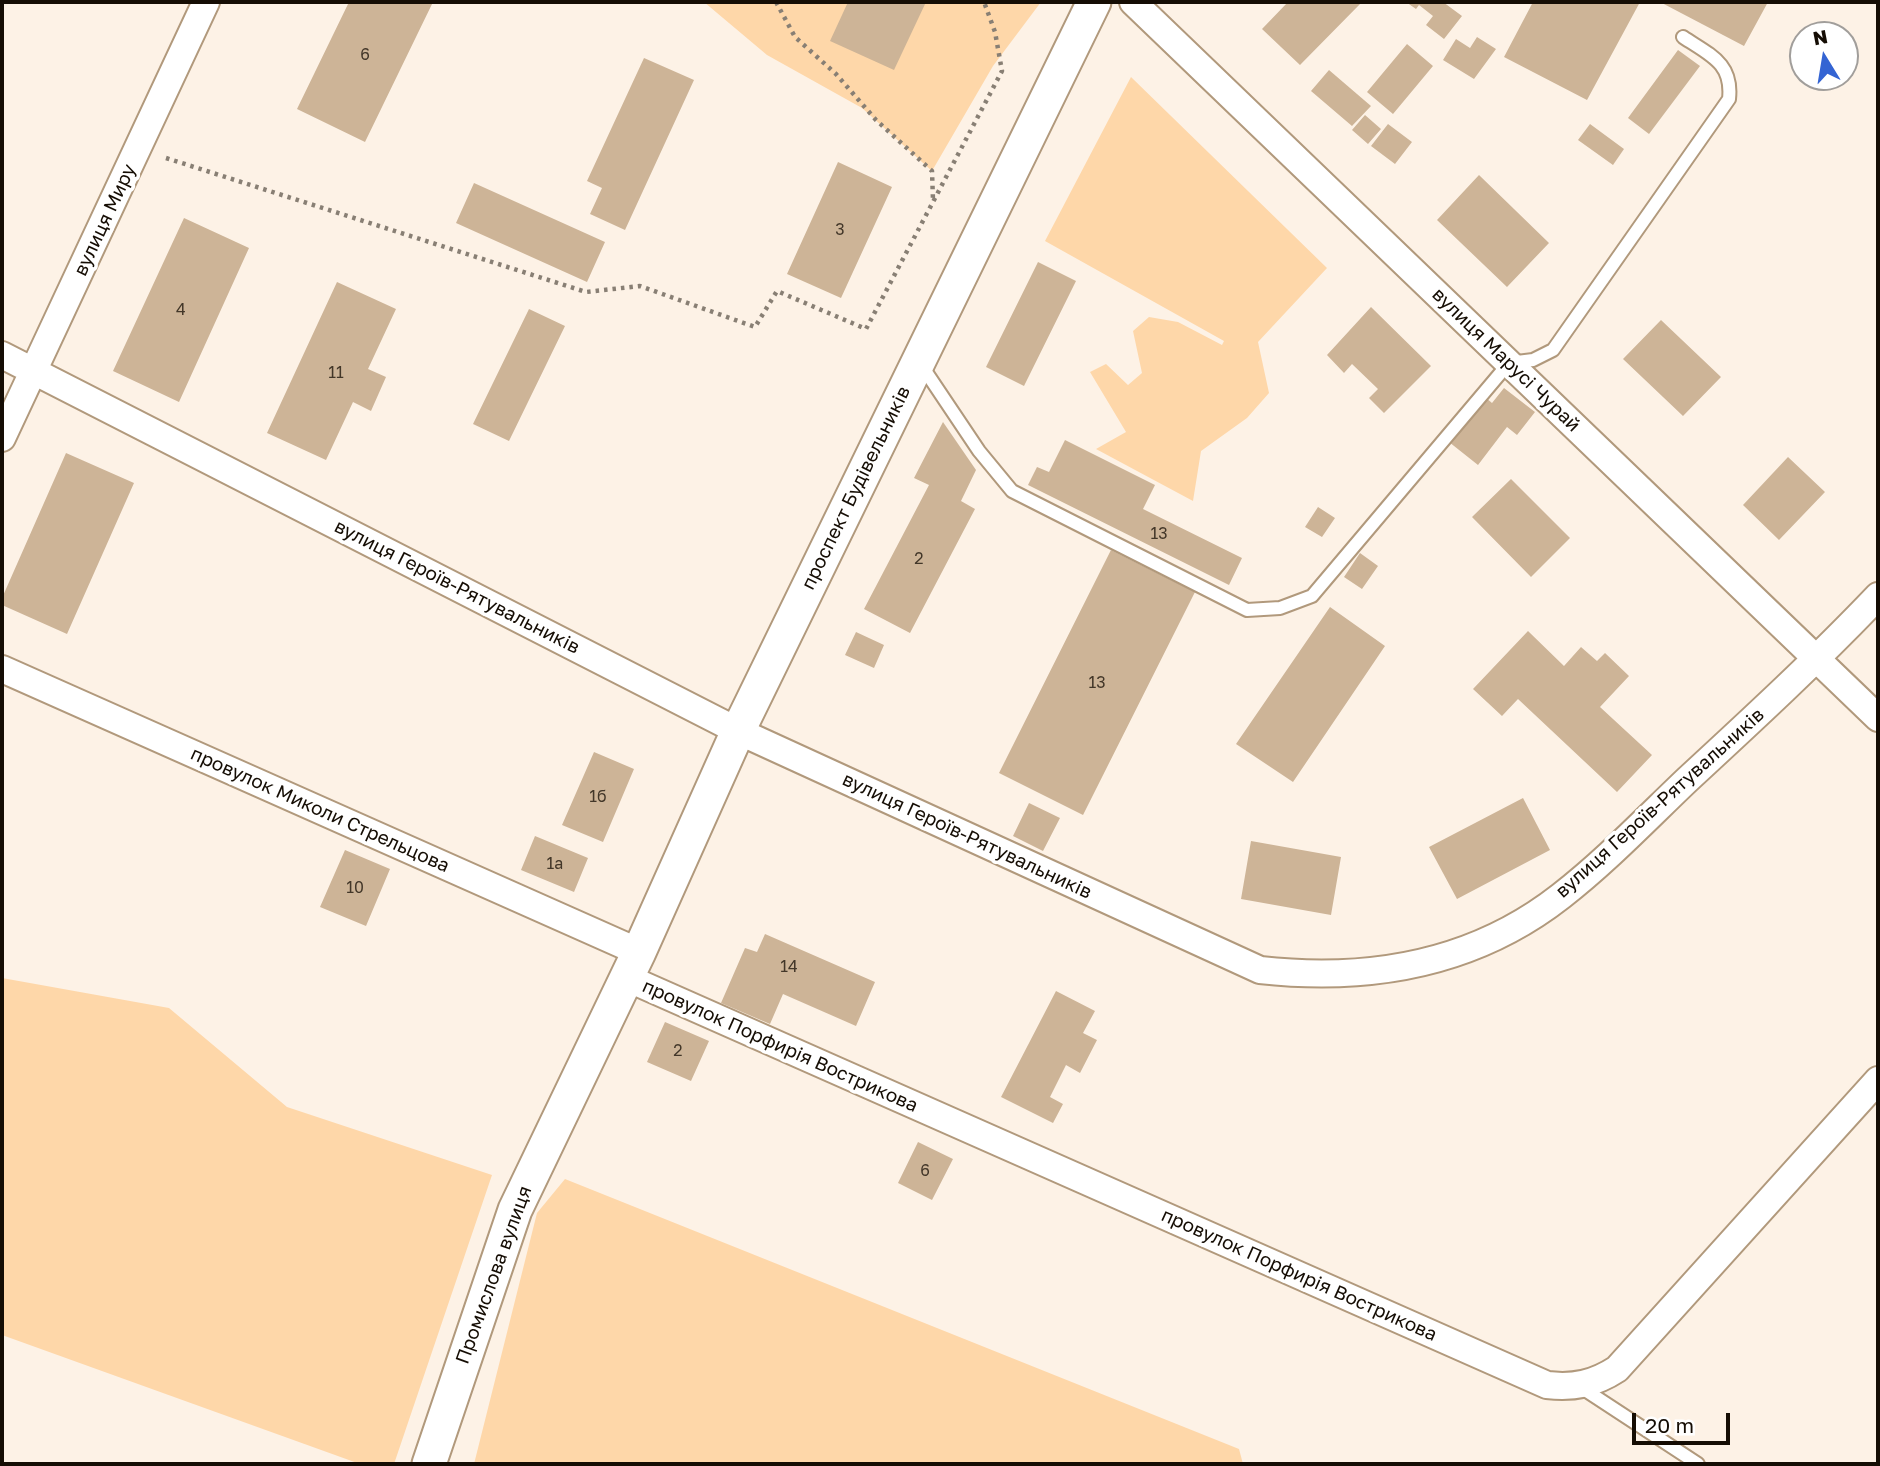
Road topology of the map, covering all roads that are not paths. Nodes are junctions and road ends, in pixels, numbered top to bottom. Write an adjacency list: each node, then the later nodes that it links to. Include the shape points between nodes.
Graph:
1 (206, 2): 8 (street, вулиця Миру)
2 (1094, 2): 6 (street, проспект Будівельників)
3 (1133, 2): 7 (street, вулиця Марусі Чурай)
4 (1683, 37): 7 (lane, via 1721,63 1731,81 1729,99 1553,350 1533,360)
5 (2, 355): 8 (street, вулиця Героїв-Рятувальників)
6 (918, 360): 7 (lane, via 1012,491 1247,610 1280,608 1312,596); 14 (street, проспект Будівельників)
7 (1510, 363): 11 (street, вулиця Марусі Чурай)
8 (34, 371): 9 (street, вулиця Миру); 14 (street, вулиця Героїв-Рятувальників)
9 (2, 438)
10 (1878, 596): 11 (street, вулиця Героїв-Рятувальників)
11 (1818, 658): 13 (street, вулиця Марусі Чурай); 14 (street, вулиця Героїв-Рятувальників, via 1561,896 1517,925 1469,948 1366,974 1313,976 1260,970)
12 (2, 669): 15 (street, провулок Миколи Стрельцова)
13 (1878, 718)
14 (738, 731): 15 (street, проспект Будівельників)
15 (633, 965): 17 (street, провулок Порфирія Вострикова, via 1547,1385); 18 (street, Промислова вулиця, via 515,1210)
16 (1878, 1080): 17 (street, провулок Порфирія Вострикова, via 1623,1363 1601,1379)
17 (1579, 1386): 19 (lane)
18 (429, 1464)
19 (1699, 1464)

